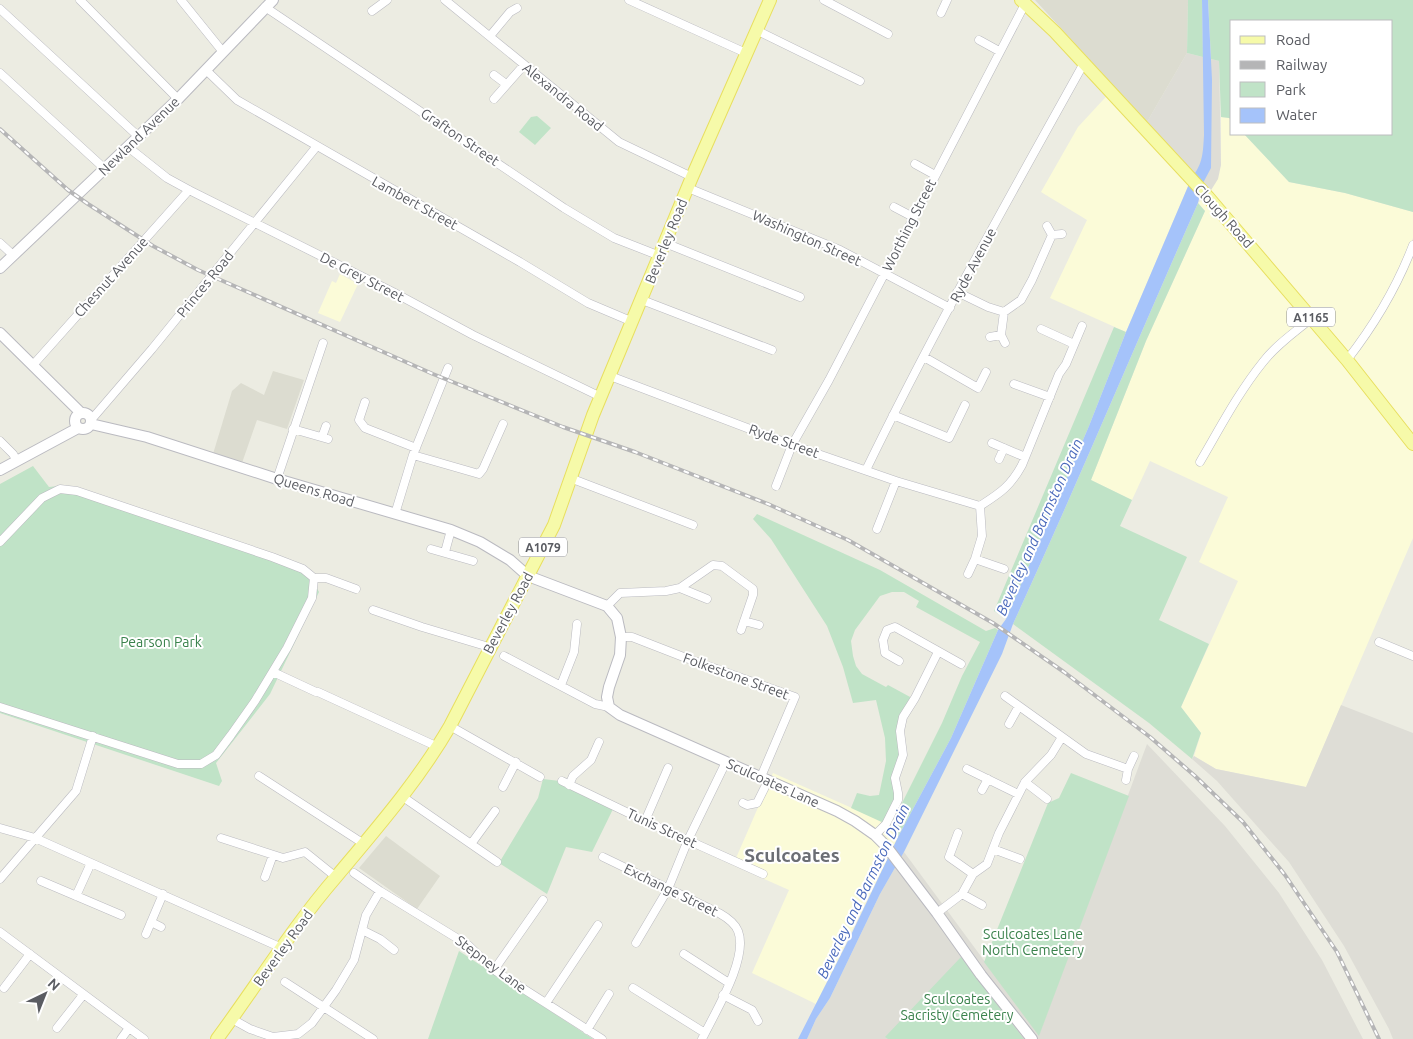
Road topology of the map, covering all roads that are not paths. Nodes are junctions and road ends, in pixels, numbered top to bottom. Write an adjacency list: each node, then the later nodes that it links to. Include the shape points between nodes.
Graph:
1 (80, 0): 29 (street)
2 (181, 0): 20 (street)
3 (387, 0): 13 (street)
4 (445, 0): 17 (street, Alexandra Road)
5 (629, 0): 21 (street)
6 (770, 0): 15 (main road, Beverley Road / A1079)
7 (824, 0): 16 (street)
8 (948, 0): 14 (street)
9 (1023, 2): 19 (street, Worthing Street); 22 (main road, Clough Road / A1165)
10 (268, 3): 20 (street, Newland Avenue); 49 (street, Grafton Street, via 564,208 614,238)
11 (518, 8): 17 (street, via 510,12)
12 (0, 9): 31 (street)
13 (372, 11)
14 (941, 13)
15 (756, 30): 21 (main road, Beverley Road / A1079); 27 (street)
16 (888, 34)
17 (490, 36): 23 (street, Alexandra Road)
18 (979, 40): 19 (street)
19 (999, 51): 36 (street, Worthing Street)
20 (223, 52): 24 (street, Newland Avenue)
21 (746, 53): 37 (main road, Beverley Road / A1079)
22 (1084, 63): 52 (street, Ryde Avenue); 57 (main road, Clough Road / A1165, via 1204,193)
23 (524, 65): 28 (street); 37 (street, Alexandra Road, via 618,142)
24 (206, 70): 29 (street, Newland Avenue); 32 (street, Lambert Street, via 237,100)
25 (0, 73): 35 (street)
26 (494, 74): 28 (street)
27 (860, 81)
28 (506, 84): 30 (street)
29 (178, 99): 31 (street, Newland Avenue)
30 (494, 99)
31 (138, 137): 33 (street, Newland Avenue)
32 (317, 146): 41 (street, Princes Road); 58 (street, Lambert Street, via 588,303)
33 (128, 147): 35 (street, Newland Avenue); 38 (street, De Grey Street, via 167,178)
34 (915, 164): 36 (street)
35 (104, 169): 48 (street, Newland Avenue)
36 (935, 175): 40 (street, Worthing Street)
37 (690, 182): 46 (main road, Beverley Road / A1079); 51 (street, Washington Street)
38 (189, 190): 41 (street, De Grey Street); 70 (street, Chesnut Avenue)
39 (894, 208): 40 (street)
40 (913, 217): 51 (street, Worthing Street)
41 (254, 222): 75 (street, De Grey Street); 81 (street, Princes Road)
42 (1047, 226): 44 (street)
43 (1062, 234): 44 (street)
44 (1052, 236): 56 (street, via 1021,300)
45 (0, 243): 48 (street)
46 (666, 243): 49 (main road, Beverley Road / A1079); 53 (street)
47 (1413, 245): 69 (street, via 1369,332)
48 (13, 255): 50 (street, Newland Avenue)
49 (660, 256): 54 (main road, Beverley Road / A1079)
50 (0, 268)
51 (884, 273): 55 (street, Washington Street); 89 (street, Worthing Street)
52 (957, 292): 55 (street, Ryde Avenue); 56 (street)
53 (800, 298)
54 (642, 300): 58 (main road, Beverley Road / A1079); 67 (street)
55 (950, 308): 68 (street, Ryde Avenue)
56 (1004, 312): 62 (street)
57 (1312, 318): 69 (main road, Clough Road / A1165); 95 (street, via 1263,362)
58 (633, 322): 73 (main road, Beverley Road / A1079)
59 (1082, 326): 66 (street)
60 (1041, 329): 66 (street)
61 (0, 333): 70 (street)
62 (1001, 335): 63 (street); 65 (street)
63 (990, 337)
64 (323, 342): 85 (street)
65 (1005, 343)
66 (1074, 344): 76 (street)
67 (772, 350)
68 (924, 357): 72 (street, via 978,388); 80 (street, Ryde Avenue)
69 (1347, 360): 88 (main road, Clough Road / A1165)
70 (33, 365): 79 (street)
71 (448, 368): 91 (street)
72 (986, 372)
73 (610, 376): 75 (main road, Beverley Road / A1079); 89 (street, Ryde Street)
74 (1014, 384): 76 (street)
75 (601, 397): 98 (main road, Beverley Road / A1079)
76 (1050, 397): 92 (street)
77 (365, 402): 91 (street, via 359,420 364,428)
78 (966, 405): 80 (street, via 949,438)
79 (81, 413): 81 (street, via 88,415); 84 (street, via 75,421)
80 (892, 415): 97 (street, Ryde Avenue)
81 (91, 422): 84 (street, via 87,429); 99 (street, Queens Road)
82 (503, 424): 91 (street, via 479,474)
83 (326, 426): 85 (street, via 325,438)
84 (78, 428): 94 (street)
85 (293, 429): 99 (street)
86 (0, 441): 94 (street)
87 (992, 443): 90 (street)
88 (1413, 444)
89 (792, 445): 97 (street, Ryde Street); 101 (street, Worthing Street)
90 (1004, 448): 92 (street); 93 (street)
91 (415, 451): 103 (street)
92 (1025, 457): 102 (street, via 1016,476 1002,492)
93 (999, 459)
94 (17, 461): 96 (street)
95 (1200, 462)
96 (0, 470)
97 (866, 470): 100 (street, Ryde Street)
98 (570, 478): 104 (street); 114 (main road, Beverley Road / A1079, via 554,526)
99 (277, 479): 103 (street, Queens Road)
100 (896, 481): 102 (street, Ryde Street); 105 (street)
101 (776, 486)
102 (980, 506): 110 (street, via 982,536)
103 (395, 514): 106 (street, Queens Road)
104 (693, 525)
105 (877, 529)
106 (451, 530): 109 (street); 114 (street, Queens Road, via 480,542 510,560)
107 (0, 542): 115 (street, via 42,498 60,489 91,496 272,557 303,569)
108 (431, 549): 109 (street)
109 (445, 552): 111 (street)
110 (975, 559): 112 (street); 113 (street)
111 (473, 561)
112 (1004, 569)
113 (968, 574)
114 (528, 576): 119 (street); 127 (main road, Beverley Road / A1079)
115 (314, 578): 117 (street, via 326,578); 133 (street, via 312,598)
116 (680, 588): 118 (street); 119 (street, via 620,593); 121 (street, via 713,566 722,566 754,588)
117 (356, 589)
118 (706, 599)
119 (607, 606): 125 (street, via 617,618)
120 (373, 610): 127 (street)
121 (744, 622): 123 (street); 124 (street)
122 (577, 624): 134 (street, via 574,652)
123 (759, 625)
124 (741, 630)
125 (621, 637): 138 (street, via 620,655 607,697); 156 (street, Folkestone Street, via 632,636 795,697)
126 (1379, 642): 130 (street)
127 (489, 647): 140 (main road, Beverley Road / A1079)
128 (938, 652): 131 (street, via 895,627 887,630 883,640 885,653); 132 (street); 171 (street, via 903,717 900,731 903,755 895,778 898,800 886,824)
129 (504, 656): 134 (street)
130 (1413, 656)
131 (899, 661)
132 (961, 664)
133 (273, 672): 141 (street, via 216,755 200,764 178,764); 144 (street)
134 (561, 685): 138 (street, via 595,704)
135 (1005, 696): 136 (street)
136 (1019, 706): 139 (street); 142 (street)
137 (0, 707): 141 (street)
138 (609, 707): 148 (street, Sculcoates Lane, via 620,715)
139 (1009, 724)
140 (450, 726): 144 (main road, Beverley Road / A1079); 147 (street)
141 (93, 736): 172 (street, via 76,791)
142 (1062, 737): 152 (street, via 1086,754); 159 (street, via 1051,755)
143 (599, 742): 146 (street)
144 (438, 747): 164 (main road, Beverley Road / A1079)
145 (1134, 756): 152 (street)
146 (591, 760): 149 (street); 160 (street, via 573,776)
147 (516, 762): 154 (street); 161 (street)
148 (726, 762): 156 (street, Sculcoates Lane); 174 (street)
149 (600, 764)
150 (668, 768): 168 (street)
151 (967, 768): 155 (street)
152 (1128, 769): 157 (street)
153 (259, 776): 175 (street)
154 (540, 776)
155 (988, 779): 162 (street); 163 (street)
156 (764, 780): 166 (street, via 757,803); 171 (street, Sculcoates Lane, via 840,813)
157 (1126, 780)
158 (562, 781): 160 (street, Tunis Street)
159 (1025, 782): 163 (street); 165 (street)
160 (570, 785): 168 (street, Tunis Street)
161 (503, 787)
162 (982, 790)
163 (1018, 794): 177 (street)
164 (403, 797): 175 (main road, Beverley Road / A1079); 176 (street)
165 (1047, 799)
166 (743, 803)
167 (495, 811): 176 (street)
168 (645, 821): 174 (street, Tunis Street)
169 (0, 828): 172 (street)
170 (958, 833): 185 (street, via 949,857)
171 (875, 835): 197 (street, Sculcoates Lane)
172 (36, 838): 182 (street); 188 (street)
173 (221, 838): 178 (street)
174 (688, 840): 184 (street, Tunis Street); 190 (street)
175 (364, 844): 187 (main road, Beverley Road / A1079)
176 (471, 844): 181 (street)
177 (993, 849): 180 (street); 185 (street, via 987,864)
178 (273, 855): 186 (street); 187 (street, via 283,858 305,852)
179 (603, 857): 190 (street, Exchange Street)
180 (1020, 859)
181 (497, 862)
182 (91, 863): 192 (street); 194 (street)
183 (354, 873): 191 (street, Stepney Lane)
184 (763, 874)
185 (973, 874): 193 (street)
186 (265, 877)
187 (336, 877): 206 (main road, Beverley Road / A1079)
188 (0, 879)
189 (41, 881): 194 (street)
190 (668, 889): 205 (street); 212 (street, Exchange Street, via 719,912 738,931 740,948)
191 (380, 891): 202 (street, via 366,915); 210 (street, Stepney Lane, via 468,945)
192 (163, 894): 199 (street); 206 (street)
193 (962, 894): 196 (street); 197 (street)
194 (76, 896): 198 (street)
195 (543, 900): 210 (street)
196 (982, 905)
197 (937, 913): 231 (street, Sculcoates Lane)
198 (121, 916)
199 (151, 922): 201 (street); 204 (street)
200 (598, 924): 218 (street)
201 (161, 927)
202 (362, 930): 207 (street); 219 (street, via 354,960)
203 (0, 932): 208 (street)
204 (146, 934)
205 (636, 943)
206 (282, 948): 220 (main road, Beverley Road / A1079)
207 (394, 950)
208 (30, 954): 213 (street); 216 (street)
209 (684, 954): 212 (street)
210 (494, 970): 218 (street, Stepney Lane)
211 (285, 982): 219 (street)
212 (729, 984): 217 (street, Exchange Street)
213 (4, 988)
214 (633, 988): 225 (street)
215 (609, 994): 224 (street)
216 (83, 995): 222 (street); 223 (street)
217 (723, 995): 221 (street, via 752,1010); 225 (street, Exchange Street)
218 (546, 1003): 224 (street, Stepney Lane)
219 (323, 1008): 220 (street, via 298,1034 273,1036 250,1029); 229 (street)
220 (232, 1018): 228 (main road, Beverley Road / A1079)
221 (758, 1022)
222 (57, 1028)
223 (129, 1028): 226 (street); 227 (street)
224 (587, 1030): 230 (street, Stepney Lane)
225 (703, 1036)
226 (121, 1039)
227 (144, 1039)
228 (216, 1039)
229 (373, 1039)
230 (602, 1039)
231 (1032, 1039)

